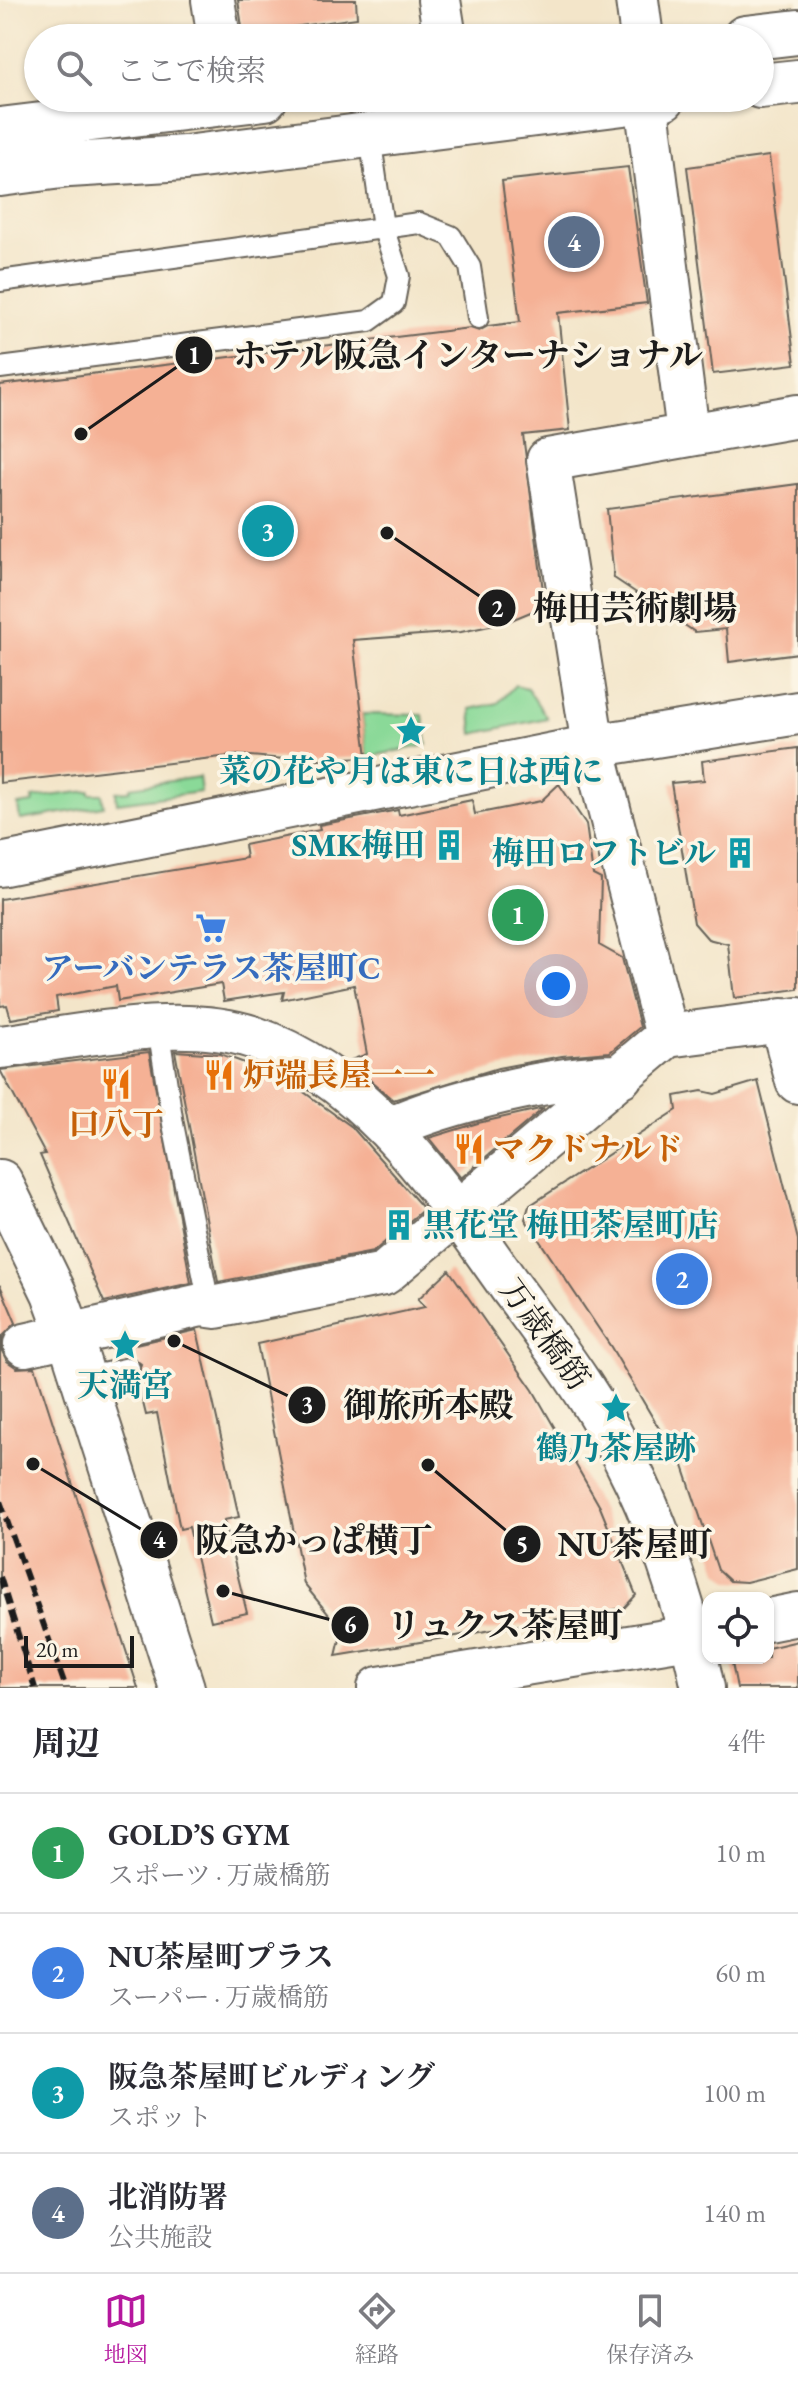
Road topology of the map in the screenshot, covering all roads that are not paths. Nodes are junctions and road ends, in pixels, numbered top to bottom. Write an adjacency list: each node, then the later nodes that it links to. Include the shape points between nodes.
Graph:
1 (213, 0): 4 (street)
2 (439, 0): 5 (street)
3 (637, 0): 6 (street)
4 (217, 24)
5 (443, 24)
6 (640, 24)
7 (798, 32): 8 (street)
8 (774, 35)
9 (798, 82): 10 (street)
10 (774, 85)
11 (139, 112): 14 (street)
12 (554, 112): 15 (street)
13 (655, 112): 22 (street)
14 (0, 130)
15 (370, 136): 16 (street); 17 (lane)
16 (0, 174)
17 (383, 227): 18 (lane); 19 (lane, via 419,223 451,236 470,267); 20 (lane, via 399,276 394,303 369,321)
18 (0, 280)
19 (478, 318)
20 (0, 368)
21 (798, 416): 22 (street)
22 (688, 433): 24 (street, via 548,460)
23 (798, 713): 24 (street)
24 (593, 746): 25 (street); 28 (street)
25 (0, 865)
26 (790, 1020): 28 (street); 31 (street)
27 (158, 1027): 29 (street, 万歳橋筋); 32 (street, 万歳橋筋, via 250,1036 290,1053); 35 (lane, via 203,1279)
28 (667, 1036): 30 (street)
29 (0, 1047)
30 (621, 1076): 32 (street, via 587,1075 425,1112); 34 (street)
31 (798, 1081)
32 (389, 1128): 34 (street, 万歳橋筋)
33 (0, 1182): 36 (street)
34 (458, 1214): 35 (street, via 384,1274); 42 (street, 万歳橋筋, via 589,1394 636,1483)
35 (216, 1307): 36 (street, via 201,1305)
36 (69, 1334): 37 (street); 39 (street)
37 (25, 1345)
38 (129, 1368): 39 (lane)
39 (84, 1378): 44 (street)
40 (798, 1614): 41 (street)
41 (774, 1619)
42 (700, 1635): 43 (street); 46 (street, 万歳橋筋)
43 (455, 1682): 45 (street)
44 (182, 1688)
45 (379, 1688)
46 (703, 1688)

